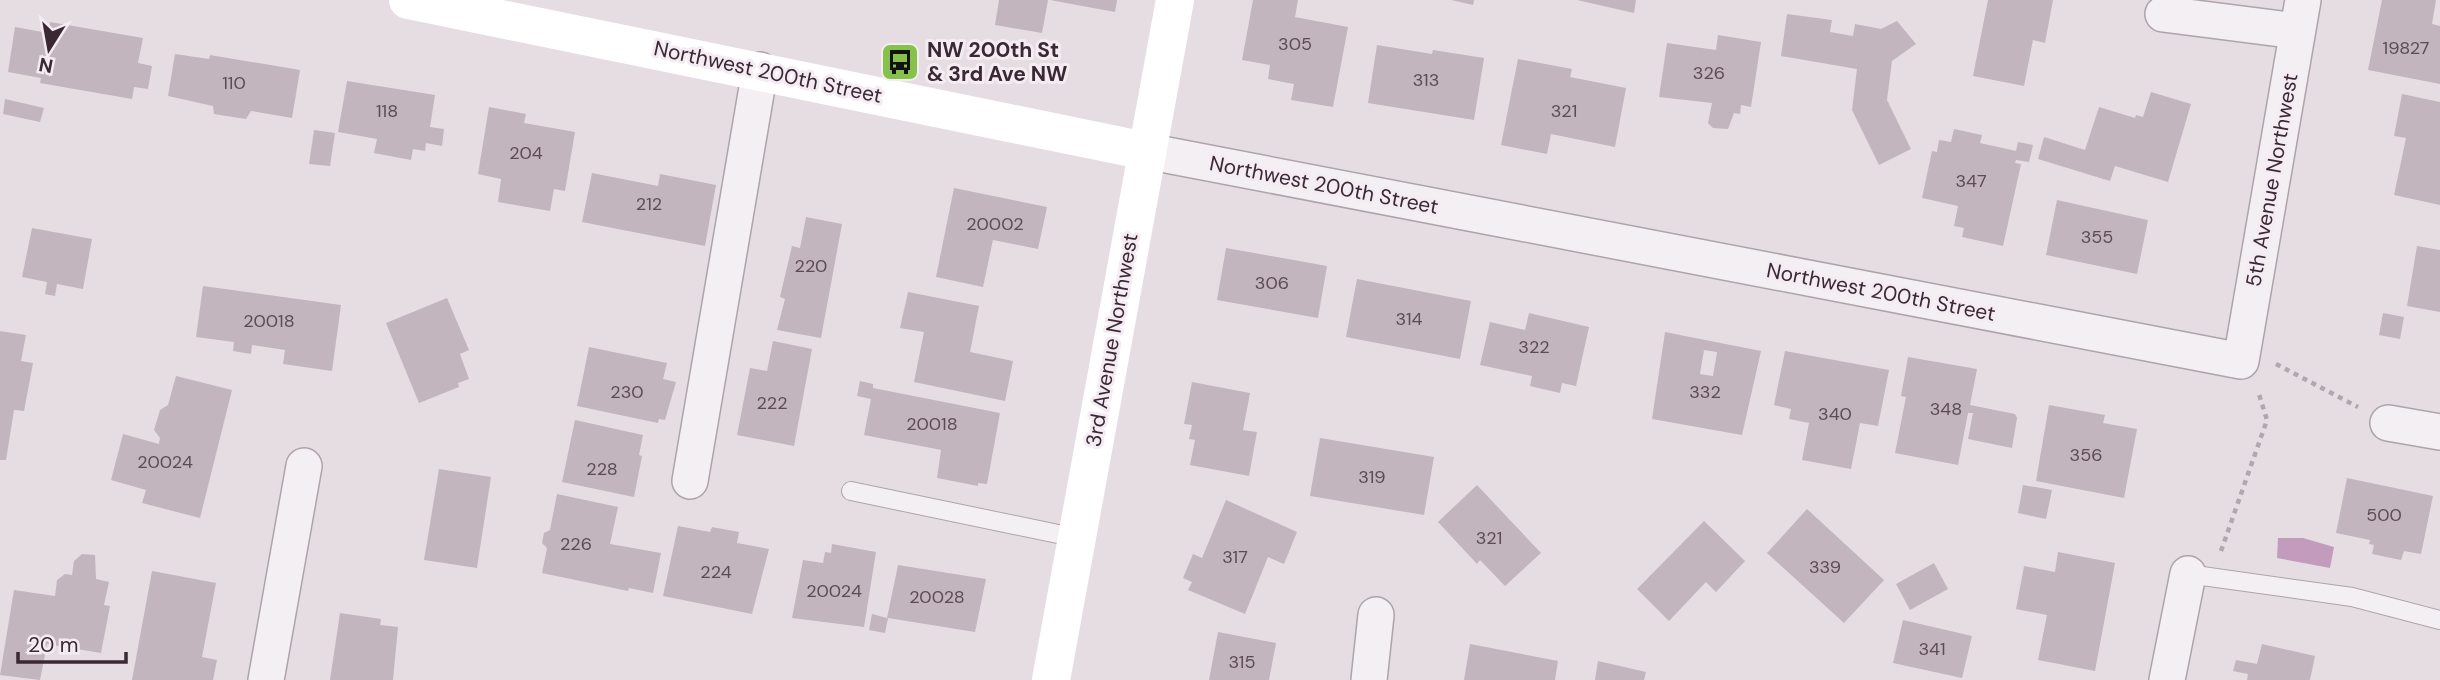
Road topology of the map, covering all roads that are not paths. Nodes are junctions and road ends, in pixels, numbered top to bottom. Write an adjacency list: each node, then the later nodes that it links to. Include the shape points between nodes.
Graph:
1 (408, 0): 5 (street, Northwest 200th Street)
2 (1175, 0): 6 (street, 3rd Avenue Northwest)
3 (2163, 14): 4 (street)
4 (2300, 16): 7 (street, 5th Avenue Northwest)
5 (760, 70): 6 (street, Northwest 200th Street); 11 (street)
6 (1146, 151): 7 (street, Northwest 200th Street); 13 (street, 3rd Avenue Northwest)
7 (2243, 354)
8 (2388, 423): 9 (street)
9 (2440, 432)
10 (304, 466): 17 (street)
11 (690, 481)
12 (851, 491): 13 (lane)
13 (1077, 538): 18 (street, 3rd Avenue Northwest)
14 (2188, 574): 16 (lane, via 2353,597); 20 (street)
15 (1376, 615): 19 (street)
16 (2440, 620)
17 (266, 680)
18 (1051, 680)
19 (1370, 680)
20 (2167, 680)

